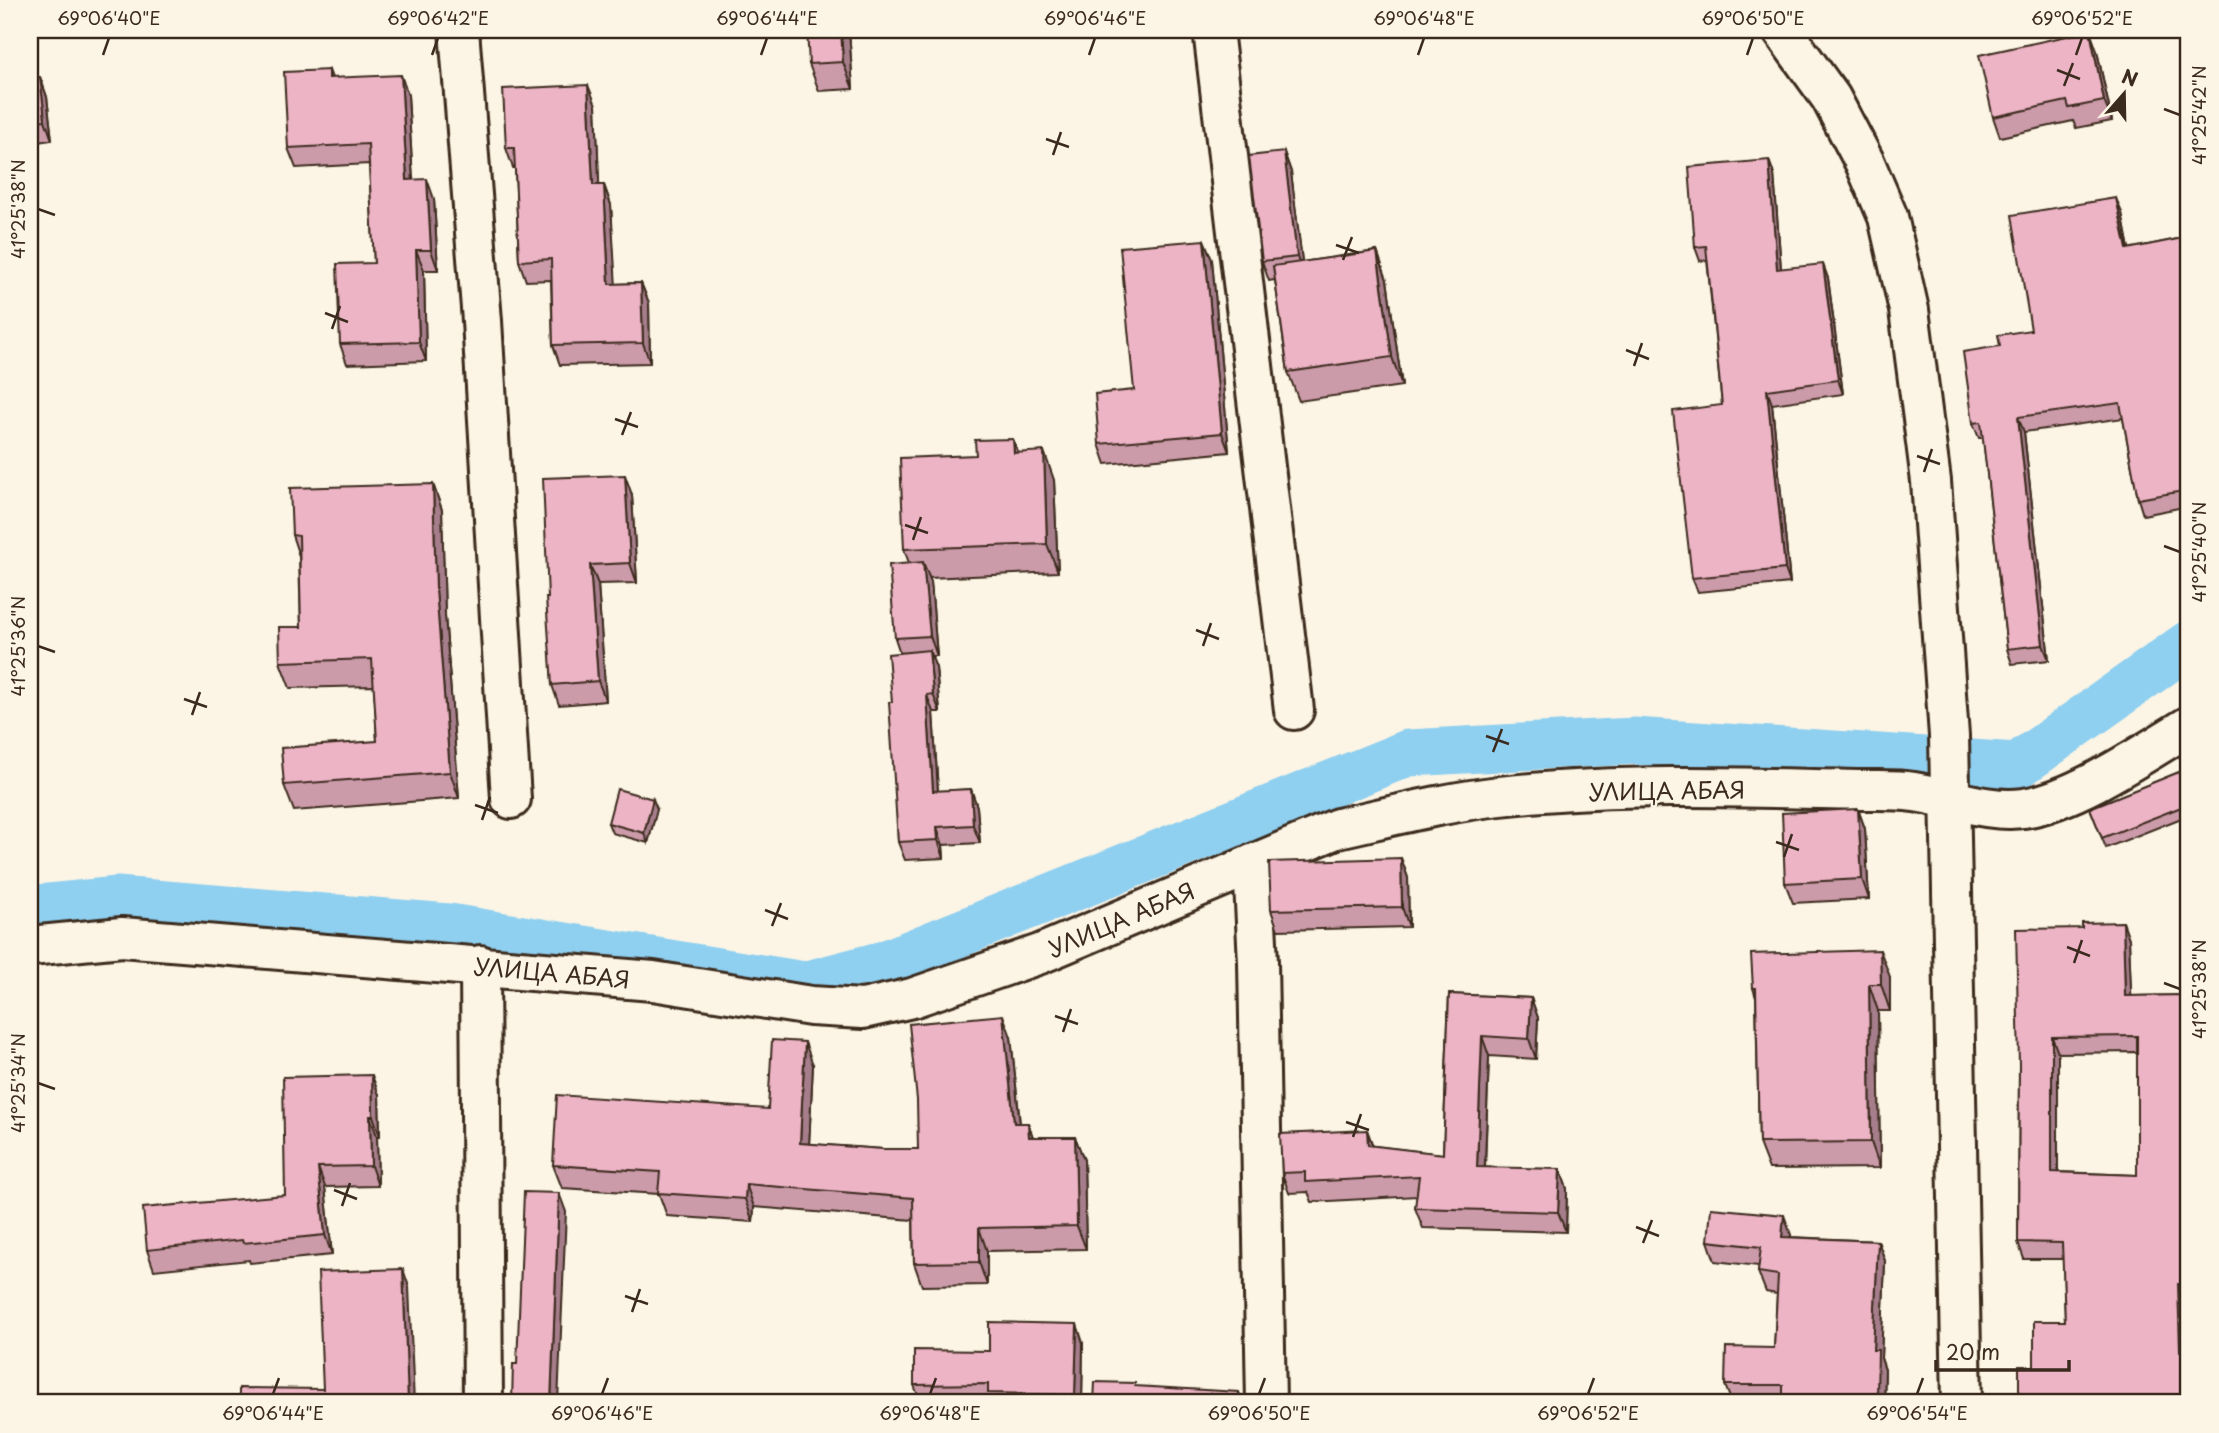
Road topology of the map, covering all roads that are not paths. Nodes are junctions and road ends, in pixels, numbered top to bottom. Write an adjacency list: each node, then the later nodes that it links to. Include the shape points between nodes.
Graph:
1 (459, 30): 7 (street)
2 (1213, 30): 4 (street)
3 (1782, 30): 6 (street, via 1831,98 1865,163 1888,217 1909,310 1931,481)
4 (1294, 710)
5 (2189, 726): 6 (street, УЛИЦА АБАЯ, via 2067,795 2024,808 1994,809)
6 (1949, 789): 8 (street, УЛИЦА АБАЯ, via 1730,787 1500,796 1338,828); 13 (street)
7 (512, 799)
8 (1253, 864): 10 (street, УЛИЦА АБАЯ, via 1040,954 912,998 863,1009 811,1006 653,981); 12 (street)
9 (30, 946): 10 (street, УЛИЦА АБАЯ, via 122,937)
10 (480, 965): 11 (street)
11 (483, 1403)
12 (1266, 1403)
13 (1962, 1403)

